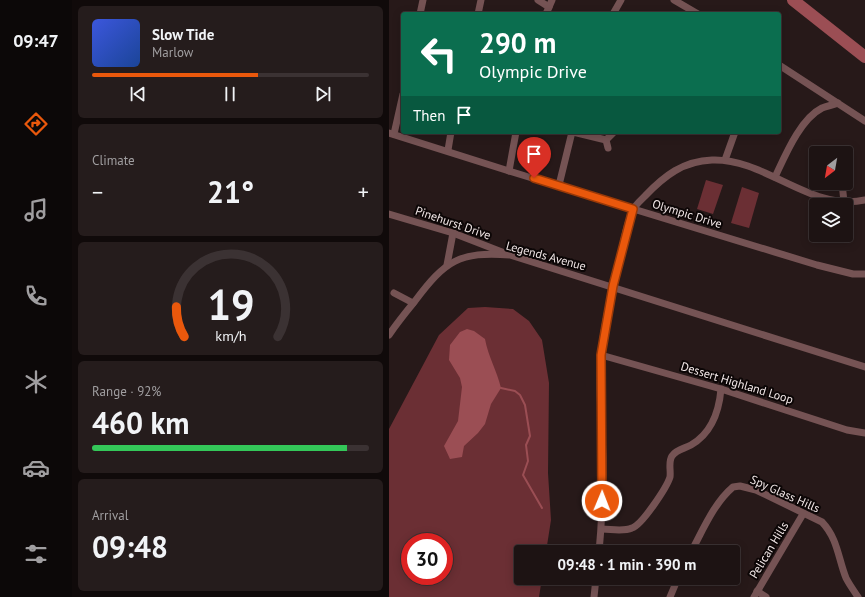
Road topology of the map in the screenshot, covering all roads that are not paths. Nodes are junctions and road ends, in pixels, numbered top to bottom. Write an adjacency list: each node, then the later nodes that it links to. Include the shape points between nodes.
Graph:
1 (423, 0): 7 (street)
2 (481, 0): 8 (street)
3 (538, 0): 6 (street)
4 (621, 0): 9 (street)
5 (674, 0): 10 (street)
6 (550, 3)
7 (420, 12)
8 (478, 12)
9 (614, 12)
10 (695, 12)
11 (781, 66): 13 (street)
12 (401, 101): 15 (street)
13 (838, 103): 14 (street); 27 (street, via 822,108 811,116 792,142)
14 (865, 121)
15 (392, 133): 24 (street, Olympic Drive)
16 (451, 134): 24 (street)
17 (516, 134): 26 (street)
18 (572, 134): 28 (street)
19 (578, 134): 22 (street)
20 (612, 134): 22 (street)
21 (734, 134): 25 (street)
22 (606, 140): 23 (street)
23 (608, 148)
24 (448, 150): 26 (street, Olympic Drive)
25 (725, 160): 27 (street); 32 (street, via 697,162 670,172)
26 (509, 171): 28 (street, Olympic Drive)
27 (775, 177): 29 (street, via 811,194)
28 (559, 185): 32 (street, Olympic Drive)
29 (828, 198)
30 (865, 200): 31 (street)
31 (853, 201)
32 (633, 209): 37 (street, Olympic Drive, via 817,266); 38 (street)
33 (389, 214): 34 (street, Pinehurst Drive)
34 (453, 233): 35 (street, Pinehurst Drive); 36 (street)
35 (510, 255): 36 (street, Legends Avenue, via 484,253); 38 (street, Legends Avenue)
36 (447, 265): 40 (street, Legends Avenue, via 432,278)
37 (865, 274)
38 (613, 286): 42 (street); 43 (street)
39 (394, 293): 40 (street)
40 (413, 303): 41 (street, Legends Avenue)
41 (389, 335)
42 (601, 355): 44 (street, Dessert Highland Loop); 47 (street)
43 (865, 367)
44 (721, 389): 45 (street, Dessert Highland Loop, via 847,430); 47 (street, via 719,408 714,421 697,441 672,456 669,477 643,519 630,529)
45 (865, 433)
46 (803, 514): 49 (street, Spy Glass Hills, via 756,490 733,487 713,512); 52 (street, Pelican Hills); 56 (street, Spy Glass Hills, via 822,522 828,528 837,546 846,577)
47 (602, 529): 48 (street)
48 (600, 545)
49 (695, 545)
50 (595, 585): 53 (street)
51 (675, 585): 54 (street)
52 (755, 594): 55 (street)
53 (594, 597)
54 (670, 597)
55 (766, 597)
56 (858, 597)

